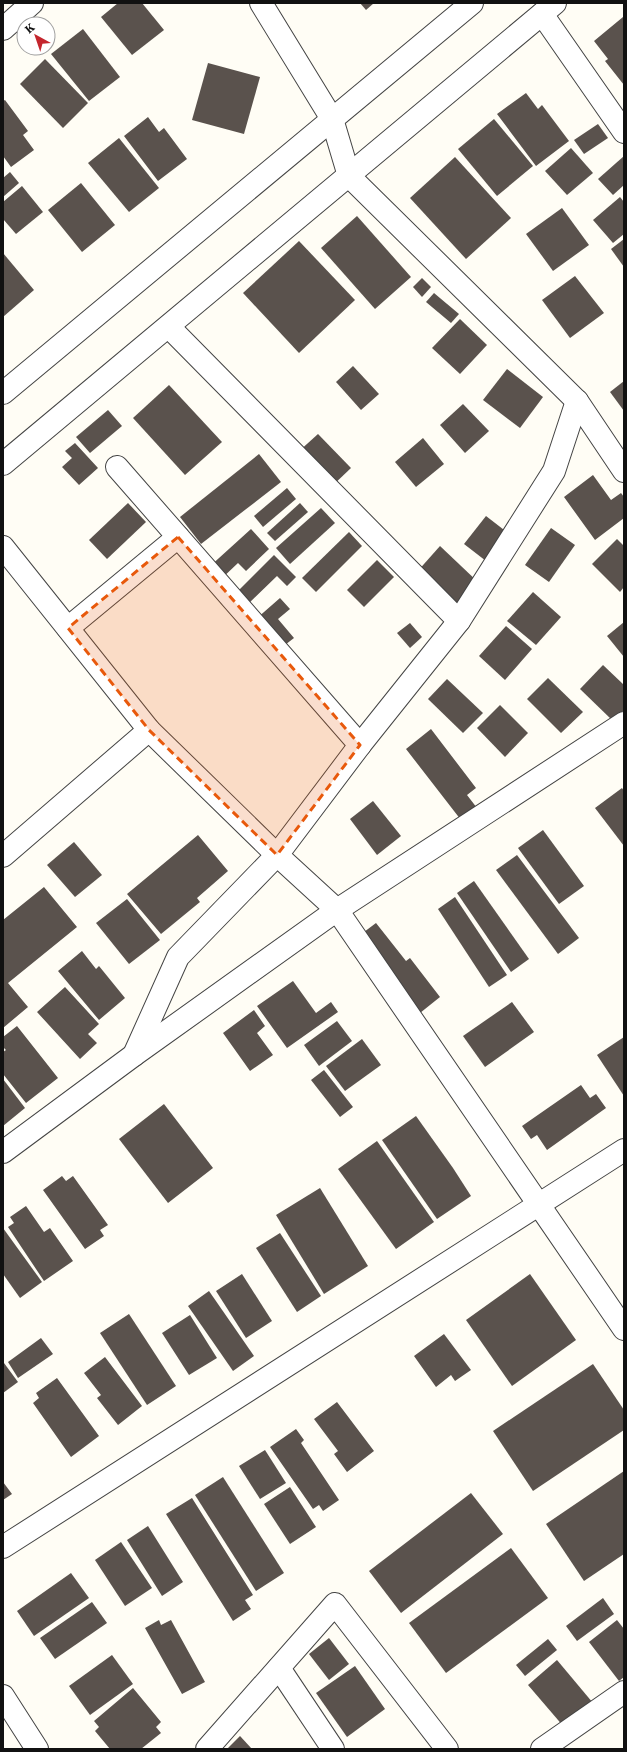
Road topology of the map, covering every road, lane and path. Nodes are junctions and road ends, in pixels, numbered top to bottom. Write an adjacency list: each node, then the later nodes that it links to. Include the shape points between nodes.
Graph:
1 (32, 3): 5 (street)
2 (261, 3): 6 (street)
3 (472, 3): 6 (street)
4 (548, 8): 7 (street); 8 (street)
5 (3, 29)
6 (332, 119): 8 (street); 10 (street)
7 (624, 132)
8 (349, 176): 9 (street); 11 (street)
9 (169, 327): 12 (street); 17 (street)
10 (3, 393)
11 (577, 401): 14 (street); 17 (street, via 554,471)
12 (3, 464)
13 (117, 467): 15 (street)
14 (624, 471)
15 (178, 537): 18 (street); 21 (street)
16 (3, 547): 18 (street)
17 (459, 621): 21 (street)
18 (68, 628): 20 (street)
19 (624, 723): 24 (street)
20 (150, 730): 22 (street); 23 (street)
21 (360, 745): 22 (street)
22 (277, 855): 24 (street); 25 (street, via 178,957)
23 (3, 856)
24 (337, 910): 25 (street); 28 (street)
25 (134, 1055): 27 (street)
26 (624, 1150): 28 (street)
27 (3, 1152)
28 (537, 1204): 29 (street); 30 (street)
29 (624, 1329)
30 (3, 1547)
31 (279, 1668): 35 (street); 36 (street); 37 (street, via 335,1604)
32 (624, 1692): 38 (street)
33 (3, 1696): 34 (street)
34 (38, 1749)
35 (207, 1749)
36 (333, 1749)
37 (447, 1749)
38 (542, 1749)

